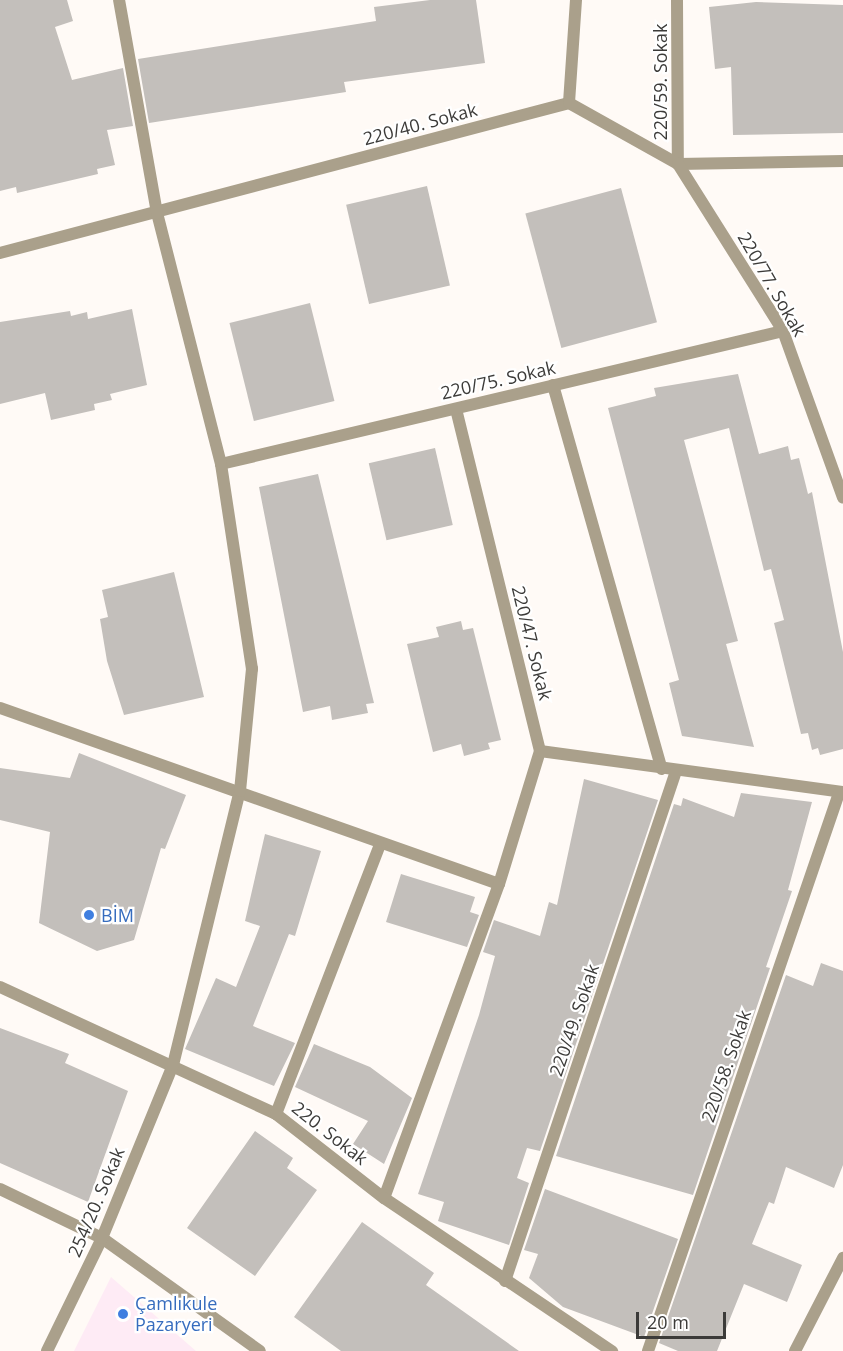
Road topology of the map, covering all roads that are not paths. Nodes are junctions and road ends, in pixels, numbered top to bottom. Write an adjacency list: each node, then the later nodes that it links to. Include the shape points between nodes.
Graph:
1 (119, 0): 7 (street, 254/20. Sokak)
2 (576, 0): 4 (street)
3 (677, 0): 6 (street, 220/59. Sokak)
4 (569, 103): 6 (street); 7 (street, 220/40. Sokak)
5 (843, 161): 6 (street)
6 (678, 164): 9 (street, 220/77. Sokak)
7 (157, 213): 8 (street, 220/40. Sokak); 12 (street, 254/20. Sokak)
8 (0, 253)
9 (783, 331): 10 (street, 220/75. Sokak); 13 (street, 220/77. Sokak)
10 (553, 386): 11 (street, 220/75. Sokak); 16 (street)
11 (456, 409): 12 (street, 220/75. Sokak); 15 (street, 220/47. Sokak)
12 (221, 464): 18 (street, 254/20. Sokak, via 252,669)
13 (843, 498)
14 (0, 708): 18 (street)
15 (540, 752): 16 (street); 21 (street)
16 (662, 770): 17 (street)
17 (676, 771): 19 (street); 29 (street, 220/49. Sokak)
18 (240, 791): 20 (street); 23 (street, 254/20. Sokak)
19 (841, 792): 33 (street, 220/58. Sokak)
20 (380, 845): 21 (street); 24 (street)
21 (499, 884): 26 (street)
22 (0, 987): 23 (street, 220. Sokak)
23 (172, 1065): 24 (street, 220. Sokak); 27 (street, 254/20. Sokak)
24 (276, 1114): 26 (street, 220. Sokak)
25 (0, 1189): 27 (street)
26 (384, 1198): 29 (street, 220. Sokak)
27 (102, 1238): 30 (street, 254/20. Sokak); 31 (street)
28 (843, 1258): 34 (street)
29 (505, 1281): 32 (street, 220. Sokak)
30 (47, 1351)
31 (260, 1351)
32 (612, 1351)
33 (648, 1351)
34 (795, 1351)

